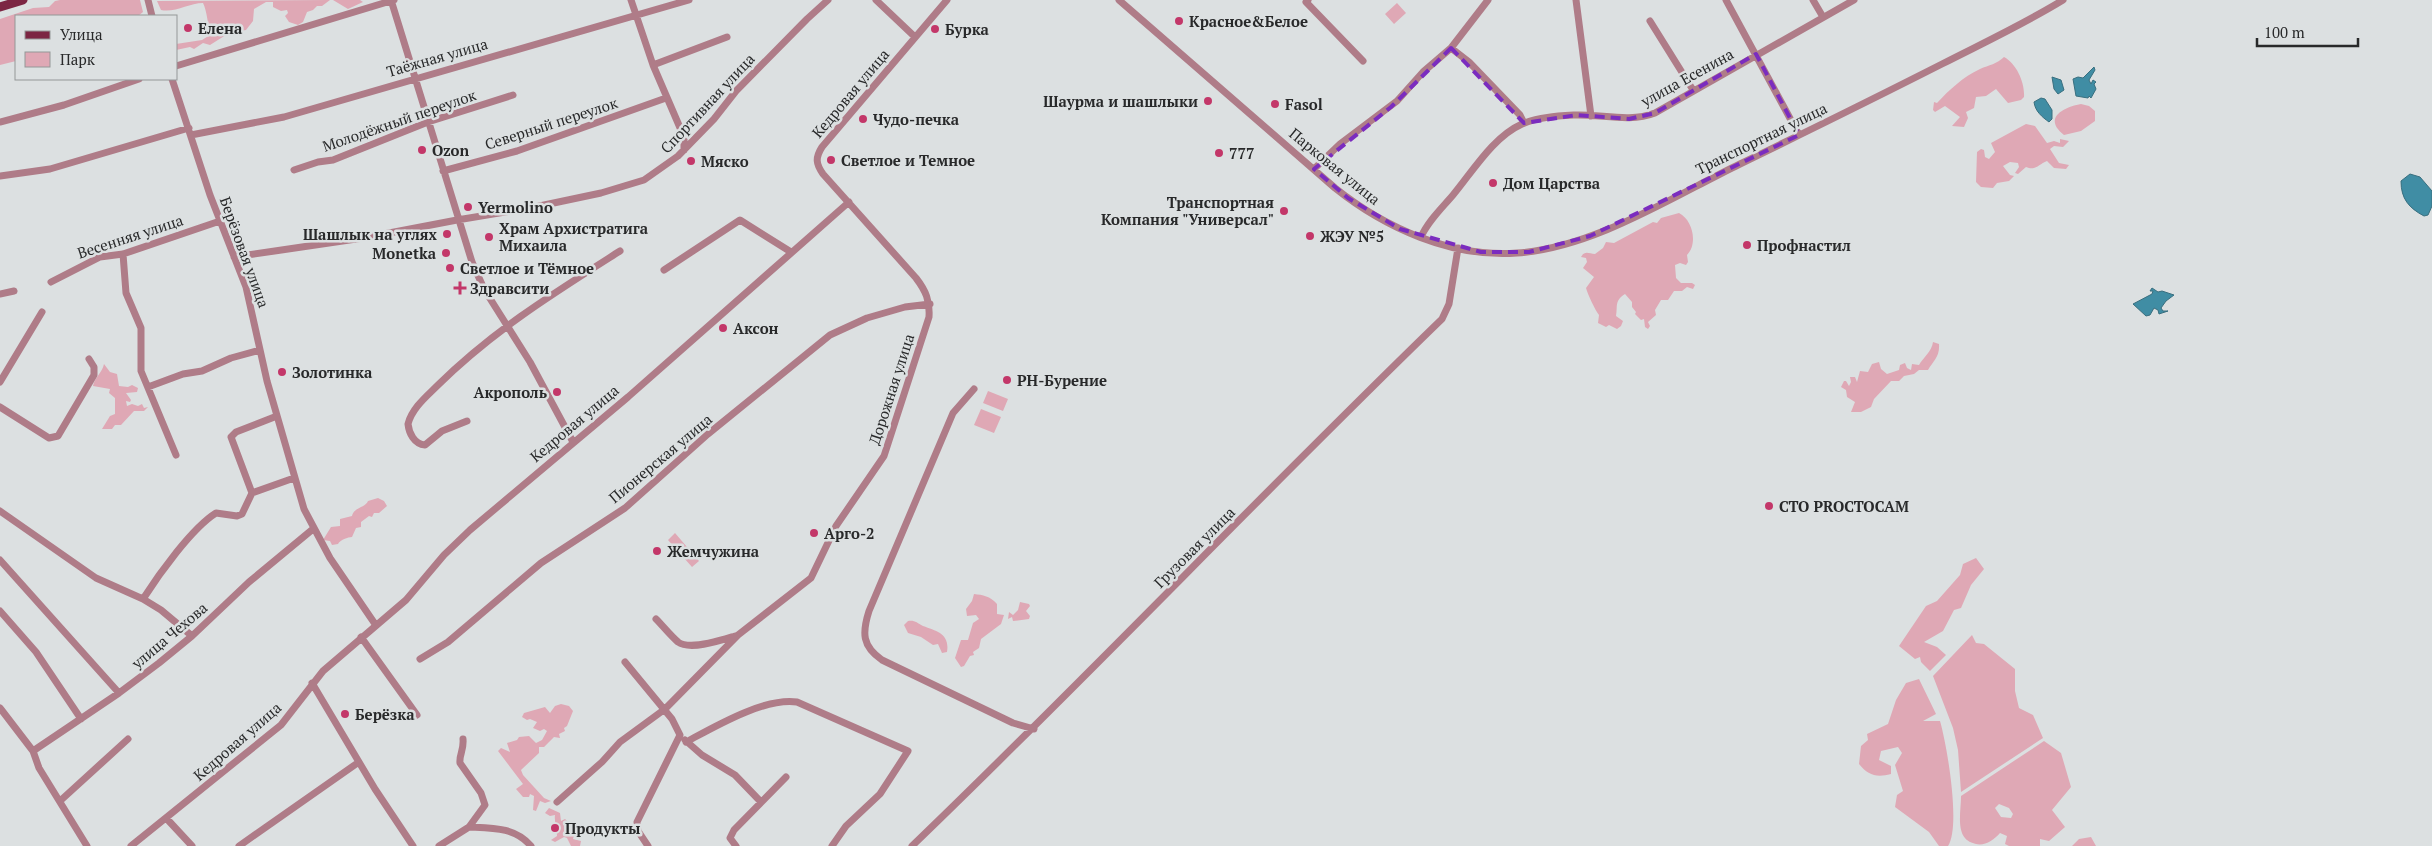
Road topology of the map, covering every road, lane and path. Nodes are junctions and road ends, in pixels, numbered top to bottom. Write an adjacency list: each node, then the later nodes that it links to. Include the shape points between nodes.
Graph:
1 (23, 0): 17 (main road)
2 (148, 0): 18 (street)
3 (392, 0): 27 (street); 29 (street)
4 (631, 0): 19 (street)
5 (689, 0): 19 (street, Таёжная улица)
6 (828, 0): 41 (street, Спортивная улица, via 736,91 714,120)
7 (876, 0): 23 (street)
8 (947, 0): 23 (street, Кедровая улица)
9 (1119, 0): 42 (street, Парковая улица)
10 (1308, 0): 26 (street, via 1306,2)
11 (1488, 0): 24 (street)
12 (1576, 0): 35 (street)
13 (1726, 0): 25 (street)
14 (1813, 0): 20 (street)
15 (1854, 0): 20 (street, улица Есенина)
16 (2063, 0): 40 (street, Транспортная улица)
17 (0, 7)
18 (152, 15)
19 (635, 15): 28 (street); 29 (street, Таёжная улица)
20 (1823, 17): 25 (street, улица Есенина)
21 (1650, 21): 32 (street)
22 (727, 37): 28 (street)
23 (914, 38): 46 (street, Кедровая улица, via 818,154 816,163 819,169)
24 (1451, 48): 38 (street, via 1469,62); 42 (street, via 1423,72 1391,107 1340,144)
25 (1756, 54): 32 (street, улица Есенина); 40 (street)
26 (1363, 61)
27 (178, 65)
28 (653, 65): 34 (street)
29 (414, 78): 37 (street); 39 (street, Таёжная улица, via 284,116)
30 (136, 80): 36 (street, via 64,106)
31 (172, 80): 39 (street, Берёзовая улица)
32 (1693, 90): 35 (street, улица Есенина, via 1642,118)
33 (513, 95): 37 (street, Молодёжный переулок)
34 (666, 98): 41 (street, via 684,137); 44 (street, Северный переулок, via 517,151)
35 (1591, 116): 38 (street, улица Есенина, via 1547,118)
36 (0, 122)
37 (428, 122): 43 (street, Молодёжный переулок, via 361,150); 44 (street)
38 (1524, 123): 49 (street, улица Есенина, via 1502,137 1488,152)
39 (190, 131): 45 (street, Таёжная улица, via 50,169); 48 (street, Берёзовая улица)
40 (1799, 135): 50 (street, Транспортная улица, via 1606,230 1566,244 1514,254)
41 (684, 150): 47 (street, Спортивная улица, via 664,167 632,184 530,208)
42 (1314, 169): 49 (street, Парковая улица, via 1367,211)
43 (294, 170)
44 (443, 171): 47 (street)
45 (0, 176)
46 (849, 202): 52 (street, Кедровая улица); 59 (street, via 916,278)
47 (457, 220): 54 (street, Спортивная улица); 61 (street, via 477,275)
48 (220, 221): 53 (street, Весенняя улица); 54 (street, Берёзовая улица)
49 (1421, 237): 50 (street, Парковая улица)
50 (1458, 248): 92 (street, Грузовая улица, via 1449,304 1442,319)
51 (620, 251): 61 (street)
52 (791, 252): 55 (street, via 740,220); 70 (street, Кедровая улица)
53 (123, 254): 56 (street, Весенняя улица, via 100,257); 65 (street, via 123,280 141,328 140,360)
54 (234, 257): 62 (street, Берёзовая улица, via 252,310)
55 (664, 270)
56 (51, 282)
57 (14, 291): 58 (street)
58 (0, 294)
59 (930, 304): 81 (street, Дорожная улица, via 929,317 880,462 836,526 811,578); 84 (street, Пионерская улица, via 867,318 830,335 708,434 625,508 547,559 448,642)
60 (42, 312): 64 (street)
61 (506, 325): 69 (street, via 427,396 413,412 408,424 414,439 425,445 442,431); 70 (street)
62 (260, 350): 65 (street); 68 (street, Берёзовая улица)
63 (89, 359): 67 (street, via 94,375 58,436 49,438)
64 (0, 382)
65 (148, 387): 71 (street)
66 (974, 389): 92 (street, via 953,413 869,611 864,637 870,650 882,660 1013,723)
67 (0, 407)
68 (277, 416): 72 (street, Берёзовая улица); 73 (street, via 236,432 231,438)
69 (467, 421)
70 (573, 442): 80 (street, Кедровая улица, via 470,530 406,600)
71 (176, 455)
72 (294, 478): 73 (street); 75 (street, Берёзовая улица)
73 (252, 493): 77 (street, via 242,514 216,512 203,523)
74 (0, 511): 77 (street, via 96,578)
75 (314, 529): 80 (street, Берёзовая улица); 82 (street, улица Чехова, via 236,594)
76 (0, 560): 87 (street)
77 (143, 599): 82 (street)
78 (0, 611): 91 (street, via 36,652)
79 (656, 619): 81 (street, via 684,645)
80 (375, 624): 83 (street, Кедровая улица)
81 (738, 635): 89 (street, Дорожная улица)
82 (192, 636): 87 (street, улица Чехова)
83 (361, 637): 86 (street, Кедровая улица); 90 (street)
84 (420, 659)
85 (625, 662): 89 (street)
86 (312, 683): 98 (street); 103 (street, Кедровая улица, via 280,724)
87 (119, 694): 91 (street, улица Чехова)
88 (0, 708): 97 (street)
89 (665, 709): 93 (street); 101 (street, Дорожная улица, via 620,742)
90 (417, 714)
91 (80, 719): 97 (street, улица Чехова)
92 (1034, 729): 116 (street, Грузовая улица)
93 (680, 736): 96 (street); 113 (street, via 637,822 638,832)
94 (128, 739): 100 (street)
95 (463, 739): 104 (street, via 460,763 481,793 485,805)
96 (686, 742): 102 (street, via 735,775); 115 (street, via 747,713 787,700 908,751 880,794 846,826)
97 (33, 751): 100 (street, via 39,768)
98 (359, 762): 109 (street); 110 (street)
99 (786, 777): 102 (street)
100 (60, 801): 106 (street)
101 (557, 802)
102 (761, 802): 114 (street, via 731,834)
103 (167, 819): 107 (street, Кедровая улица); 108 (street)
104 (470, 827): 105 (street); 112 (street, via 514,832)
105 (449, 844): 111 (street)
106 (87, 846)
107 (131, 846)
108 (192, 846)
109 (239, 846)
110 (413, 846)
111 (439, 846)
112 (531, 846)
113 (648, 846)
114 (736, 846)
115 (832, 846)
116 (912, 846)

